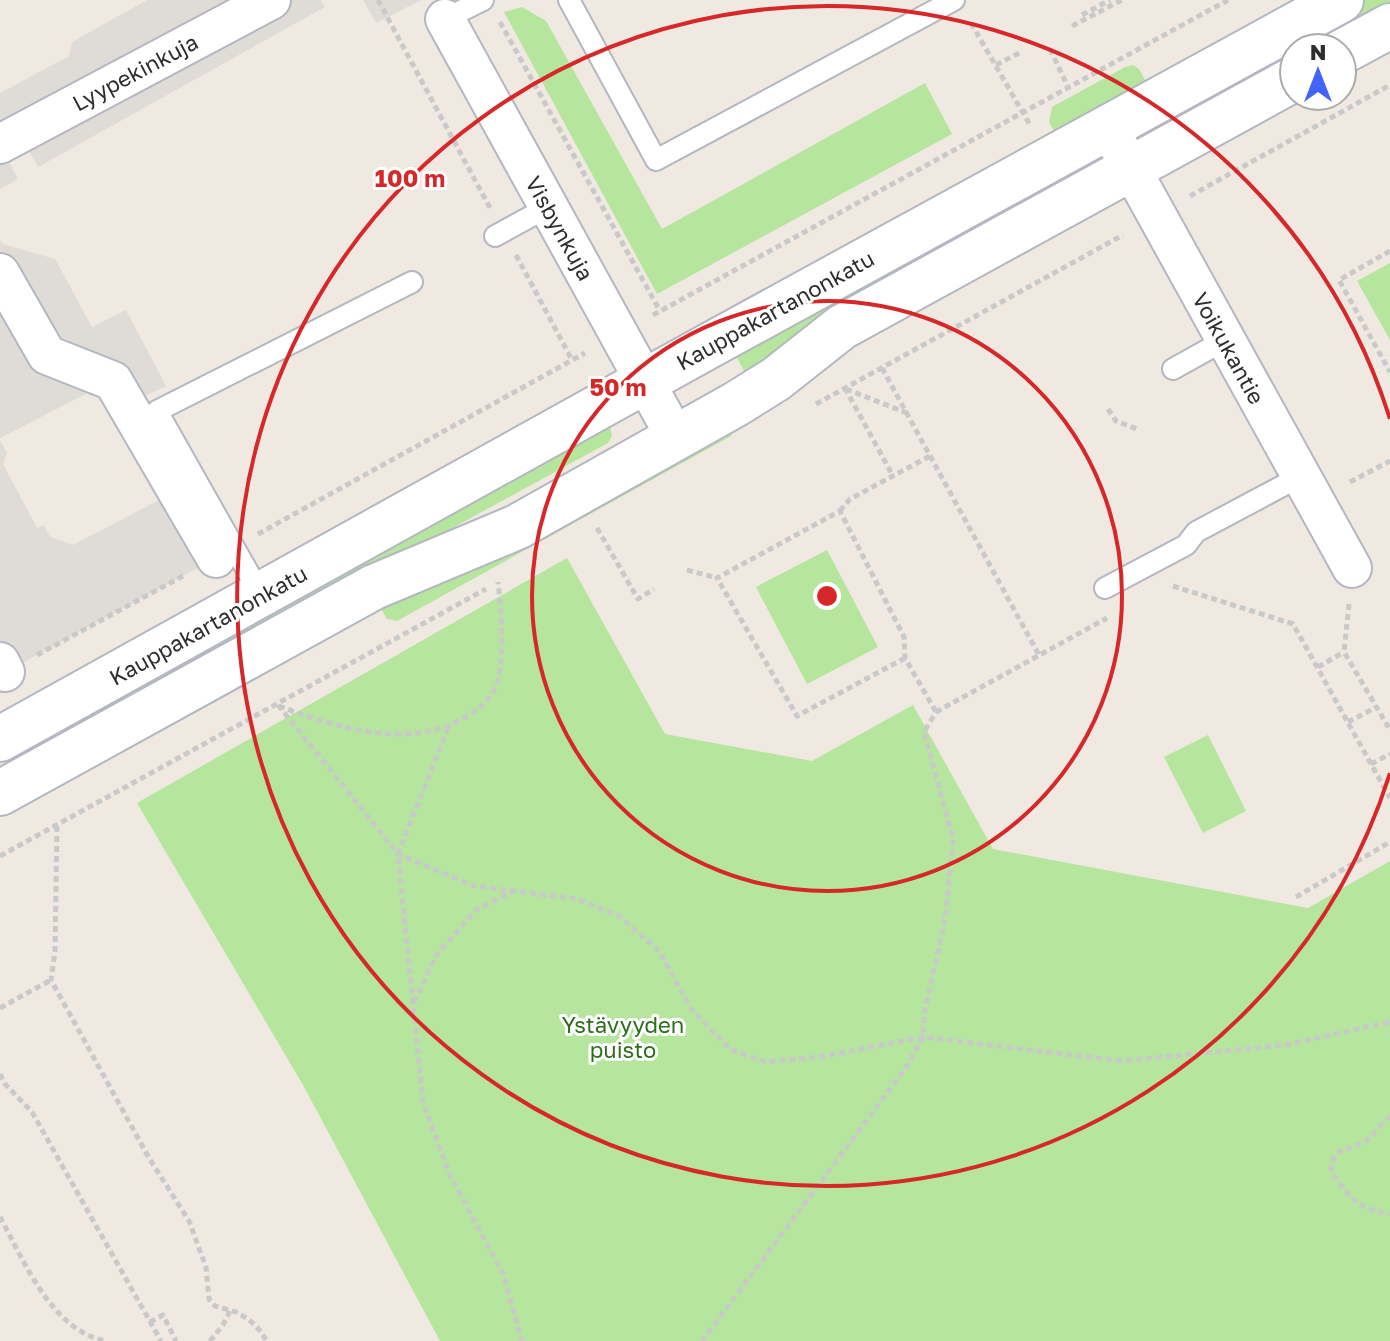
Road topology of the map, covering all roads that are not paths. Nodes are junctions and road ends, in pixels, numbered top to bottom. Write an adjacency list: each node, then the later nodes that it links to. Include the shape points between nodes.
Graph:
1 (271, 0): 12 (street, Lyypekinkuja)
2 (483, 0): 7 (lane)
3 (569, 0): 6 (lane, via 656,160)
4 (954, 0): 6 (lane)
5 (1341, 0): 11 (main road, Kauppakartanonkatu)
6 (926, 6)
7 (445, 19): 14 (street, Visbynkuja)
8 (1390, 26): 9 (main road)
9 (1358, 43)
10 (1278, 88): 13 (main road)
11 (1108, 127): 13 (street, Voikukantie); 20 (main road, Kauppakartanonkatu)
12 (0, 144)
13 (1130, 169): 18 (street, Voikukantie); 21 (main road, via 842,327 776,379)
14 (548, 207): 15 (lane); 20 (street, Visbynkuja)
15 (499, 234)
16 (0, 273): 23 (street, via 47,355 113,381)
17 (412, 282): 23 (lane, via 157,411)
18 (1225, 340): 19 (lane); 22 (street, Voikukantie)
19 (1173, 369)
20 (646, 382): 21 (street, Visbynkuja); 26 (main road, Kauppakartanonkatu)
21 (676, 438): 28 (main road, via 517,527 374,587)
22 (1301, 476): 24 (street, Voikukantie); 25 (lane)
23 (225, 553): 26 (lane)
24 (1352, 568)
25 (1105, 588)
26 (261, 595): 27 (main road, Kauppakartanonkatu)
27 (0, 739)
28 (0, 793)

